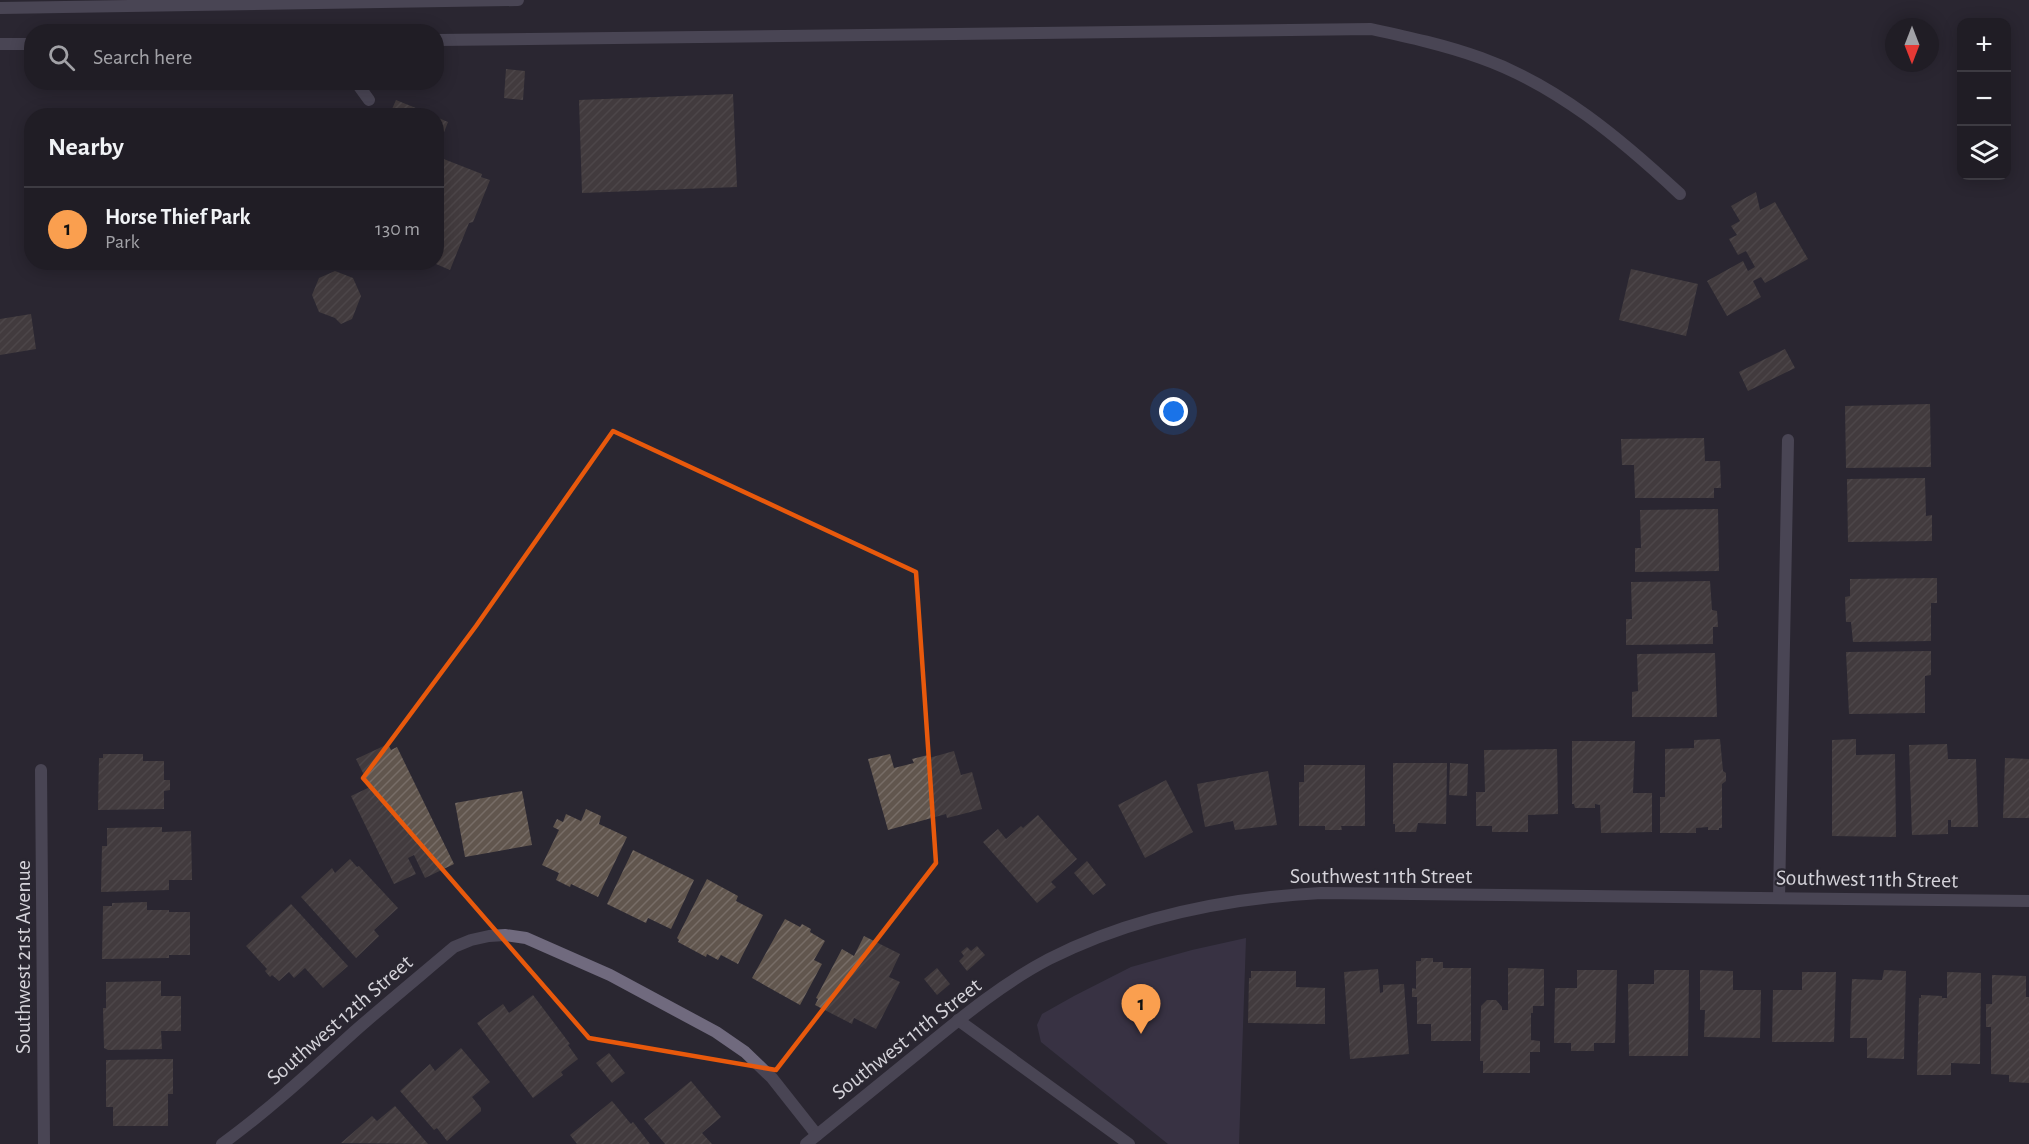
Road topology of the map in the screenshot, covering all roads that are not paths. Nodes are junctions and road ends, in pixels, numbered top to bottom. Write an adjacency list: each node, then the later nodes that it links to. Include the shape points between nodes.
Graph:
1 (518, 0): 2 (street)
2 (5, 5)
3 (444, 39): 8 (street, via 1371,29 1430,41 1483,58 1548,89 1633,150)
4 (0, 44): 5 (street)
5 (24, 44)
6 (362, 90): 7 (street)
7 (369, 100)
8 (1680, 194)
9 (1788, 440): 11 (street)
10 (41, 770): 15 (street, Southwest 21st Avenue)
11 (1779, 898): 12 (street, Southwest 11th Street); 13 (street, Southwest 11th Street, via 1321,893 1220,903 1127,926 1084,943 1024,974)
12 (2029, 901)
13 (958, 1020): 14 (street, Southwest 11th Street); 18 (street)
14 (817, 1135): 16 (street, Southwest 12th Street, via 772,1078 716,1032 610,975 526,938 505,935 454,947 292,1089); 17 (street, Southwest 11th Street)
15 (44, 1144)
16 (222, 1144)
17 (806, 1144)
18 (1129, 1144)

